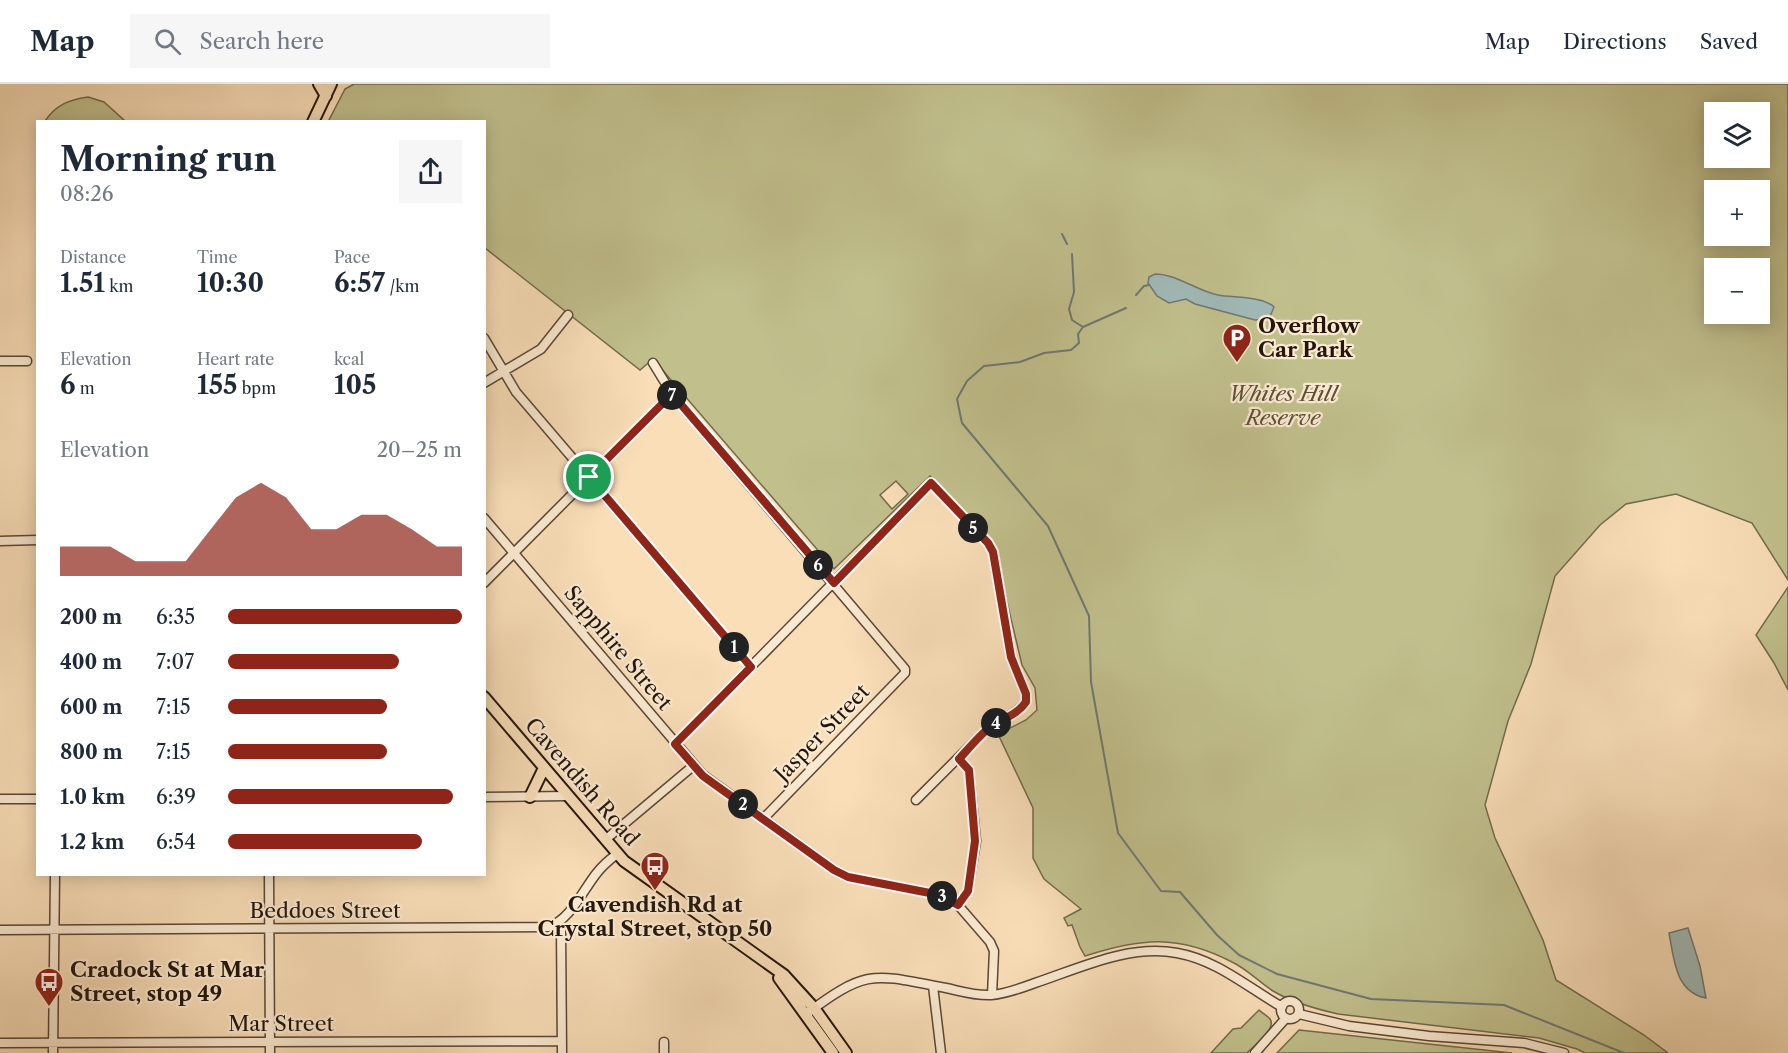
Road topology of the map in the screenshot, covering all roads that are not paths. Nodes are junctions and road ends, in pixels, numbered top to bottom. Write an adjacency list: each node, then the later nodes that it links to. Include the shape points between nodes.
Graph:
1 (319, 84): 3 (main road)
2 (332, 84): 3 (main road)
3 (326, 96): 4 (main road)
4 (314, 120)
5 (568, 315): 10 (street, via 541,349)
6 (486, 341): 10 (street)
7 (0, 361): 8 (street)
8 (27, 361)
9 (653, 363): 12 (street)
10 (504, 371): 11 (street); 13 (street, via 516,392)
11 (486, 382)
12 (672, 394): 13 (street); 19 (street)
13 (589, 477): 17 (street); 20 (street)
14 (486, 520): 17 (street, Sapphire Street)
15 (36, 540): 16 (street)
16 (0, 541)
17 (514, 553): 18 (street); 22 (street, Sapphire Street)
18 (486, 581)
19 (834, 583): 20 (street); 23 (street, via 931,483 988,543 993,552 1011,657 1026,702 1019,712 987,729); 32 (street, Jasper Street, via 895,655 906,674)
20 (751, 667): 22 (street)
21 (486, 699): 25 (main road, Cavendish Road)
22 (675, 744): 24 (street, Sapphire Street)
23 (959, 759): 31 (street); 37 (street, via 969,770 975,841 968,891)
24 (693, 766): 32 (street, Sapphire Street); 33 (street)
25 (544, 768): 26 (main road, Cavendish Road); 28 (main road)
26 (568, 796): 28 (street); 33 (main road, Cavendish Road)
27 (486, 797): 28 (street)
28 (530, 797)
29 (0, 799): 30 (street)
30 (36, 799)
31 (916, 800)
32 (764, 818): 37 (street, Sapphire Street, via 848,877 940,895)
33 (605, 840): 34 (main road, Cavendish Road)
34 (617, 854): 38 (street, via 597,872); 45 (main road, Cavendish Road, via 789,980)
35 (55, 876): 41 (street)
36 (269, 876): 39 (street)
37 (958, 905): 43 (street, Sapphire Street, via 994,951)
38 (557, 924): 39 (street, Beddoes Street); 48 (street, via 561,929)
39 (269, 929): 41 (street, Beddoes Street); 50 (street)
40 (0, 930): 41 (street, Beddoes Street)
41 (55, 930): 49 (street)
42 (933, 986): 43 (street); 45 (street, via 887,977 866,978 848,985); 59 (street)
43 (992, 995): 44 (street, via 1129,953 1175,952 1214,964)
44 (1282, 1007): 46 (street, via 1294,1002); 47 (street)
45 (810, 1011): 57 (main road, Cavendish Road); 58 (main road, Cavendish Road)
46 (1299, 1014): 47 (street, via 1294,1019); 61 (street, via 1349,1026 1524,1043)
47 (1286, 1018): 60 (street)
48 (562, 1041): 50 (street, Mar Street); 55 (street)
49 (53, 1042): 50 (street, Mar Street); 52 (street, Mar Street); 53 (street)
50 (270, 1042): 54 (street)
51 (664, 1042): 56 (street)
52 (0, 1043)
53 (53, 1053)
54 (270, 1053)
55 (562, 1053)
56 (664, 1053)
57 (833, 1053)
58 (846, 1053)
59 (941, 1053)
60 (1255, 1053)
61 (1564, 1053)

